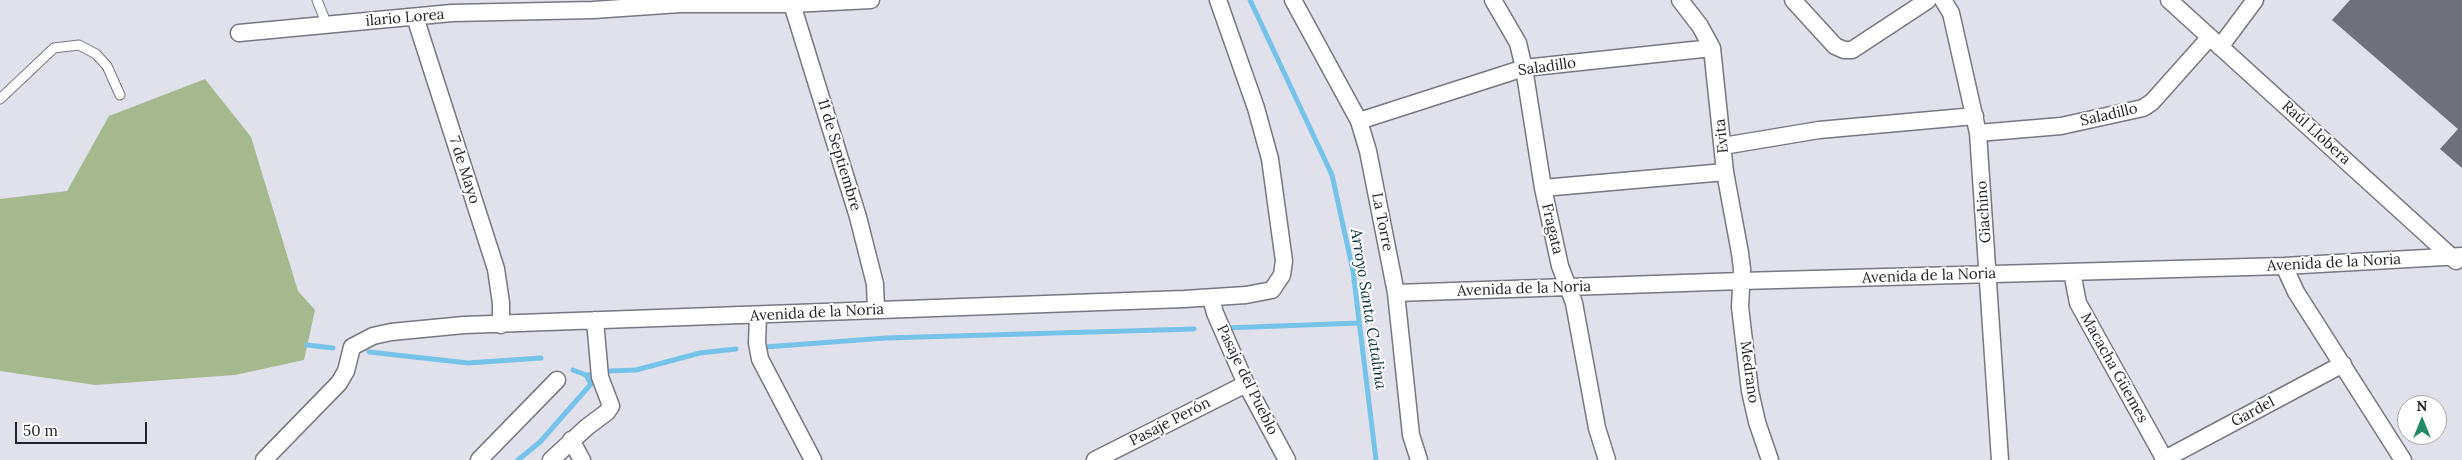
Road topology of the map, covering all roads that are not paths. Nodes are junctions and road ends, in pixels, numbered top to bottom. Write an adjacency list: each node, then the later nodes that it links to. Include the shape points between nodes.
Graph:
1 (317, 0): 14 (lane)
2 (871, 0): 12 (street, ilario Lorea)
3 (1218, 0): 34 (street, Avenida de la Noria, via 1256,108 1270,159 1284,260 1282,276 1272,290)
4 (1293, 0): 22 (street, La Torre)
5 (1493, 0): 18 (street, Fragata, via 1518,43)
6 (1680, 0): 17 (street, Evita)
7 (1793, 0): 8 (street, via 1835,46 1852,50)
8 (1928, 0)
9 (1943, 0): 21 (street, Giachino, via 1951,13)
10 (2169, 0): 16 (street, Raúl Llobera)
11 (2254, 0): 16 (street, Saladillo)
12 (792, 4): 13 (street, ilario Lorea, via 680,4); 35 (street, 11 de Septiembre, via 858,217 875,284)
13 (415, 17): 14 (street, ilario Lorea); 38 (street, 7 de Mayo, via 496,269)
14 (327, 25): 15 (street, ilario Lorea)
15 (239, 33)
16 (2215, 42): 23 (street, Saladillo, via 2143,108 2061,126); 27 (street, Raúl Llobera)
17 (1712, 48): 18 (street, Saladillo); 24 (street, Evita)
18 (1524, 68): 22 (street, Saladillo); 26 (street, Fragata)
19 (120, 95): 20 (lane, via 107,66 96,54 78,45 54,48)
20 (0, 99)
21 (1974, 116): 23 (street, Giachino); 24 (street, via 1818,130)
22 (1359, 121): 33 (street, La Torre)
23 (1978, 133): 30 (street, Giachino)
24 (1723, 146): 25 (street, Evita)
25 (1725, 172): 26 (street); 31 (street, Evita, via 1740,253)
26 (1543, 188): 32 (street, Fragata, via 1560,266)
27 (2458, 260): 28 (street, Avenida de la Noria)
28 (2284, 266): 29 (street, Avenida de la Noria); 39 (street, via 2296,292)
29 (2072, 272): 30 (street, Avenida de la Noria); 54 (street, Macacha Güemes, via 2078,302)
30 (1989, 274): 31 (street, Avenida de la Noria); 53 (street, Giachino)
31 (1741, 281): 32 (street, Avenida de la Noria); 52 (street, Medrano, via 1740,307 1750,391)
32 (1569, 288): 33 (street, Avenida de la Noria); 51 (street, Fragata, via 1597,428)
33 (1396, 293): 50 (street, La Torre, via 1411,435)
34 (1211, 298): 35 (street, Avenida de la Noria); 41 (street, Pasaje del Pueblo)
35 (876, 310): 36 (street, Avenida de la Noria)
36 (758, 316): 37 (street, Avenida de la Noria); 47 (street, via 760,359)
37 (595, 320): 38 (street, Avenida de la Noria); 42 (street, via 600,377 611,406 608,412)
38 (501, 325): 43 (street, Avenida de la Noria, via 391,332 363,340 352,347 346,371 339,383)
39 (2343, 364): 54 (street, Gardel); 55 (street)
40 (557, 380): 44 (street)
41 (1246, 384): 48 (street, Pasaje Perón); 49 (street, Pasaje del Pueblo)
42 (571, 440): 45 (street); 46 (street)
43 (264, 460)
44 (479, 460)
45 (551, 460)
46 (582, 460)
47 (814, 460)
48 (1095, 460)
49 (1287, 460)
50 (1419, 460)
51 (1607, 460)
52 (1770, 460)
53 (2000, 460)
54 (2164, 460)
55 (2403, 460)

